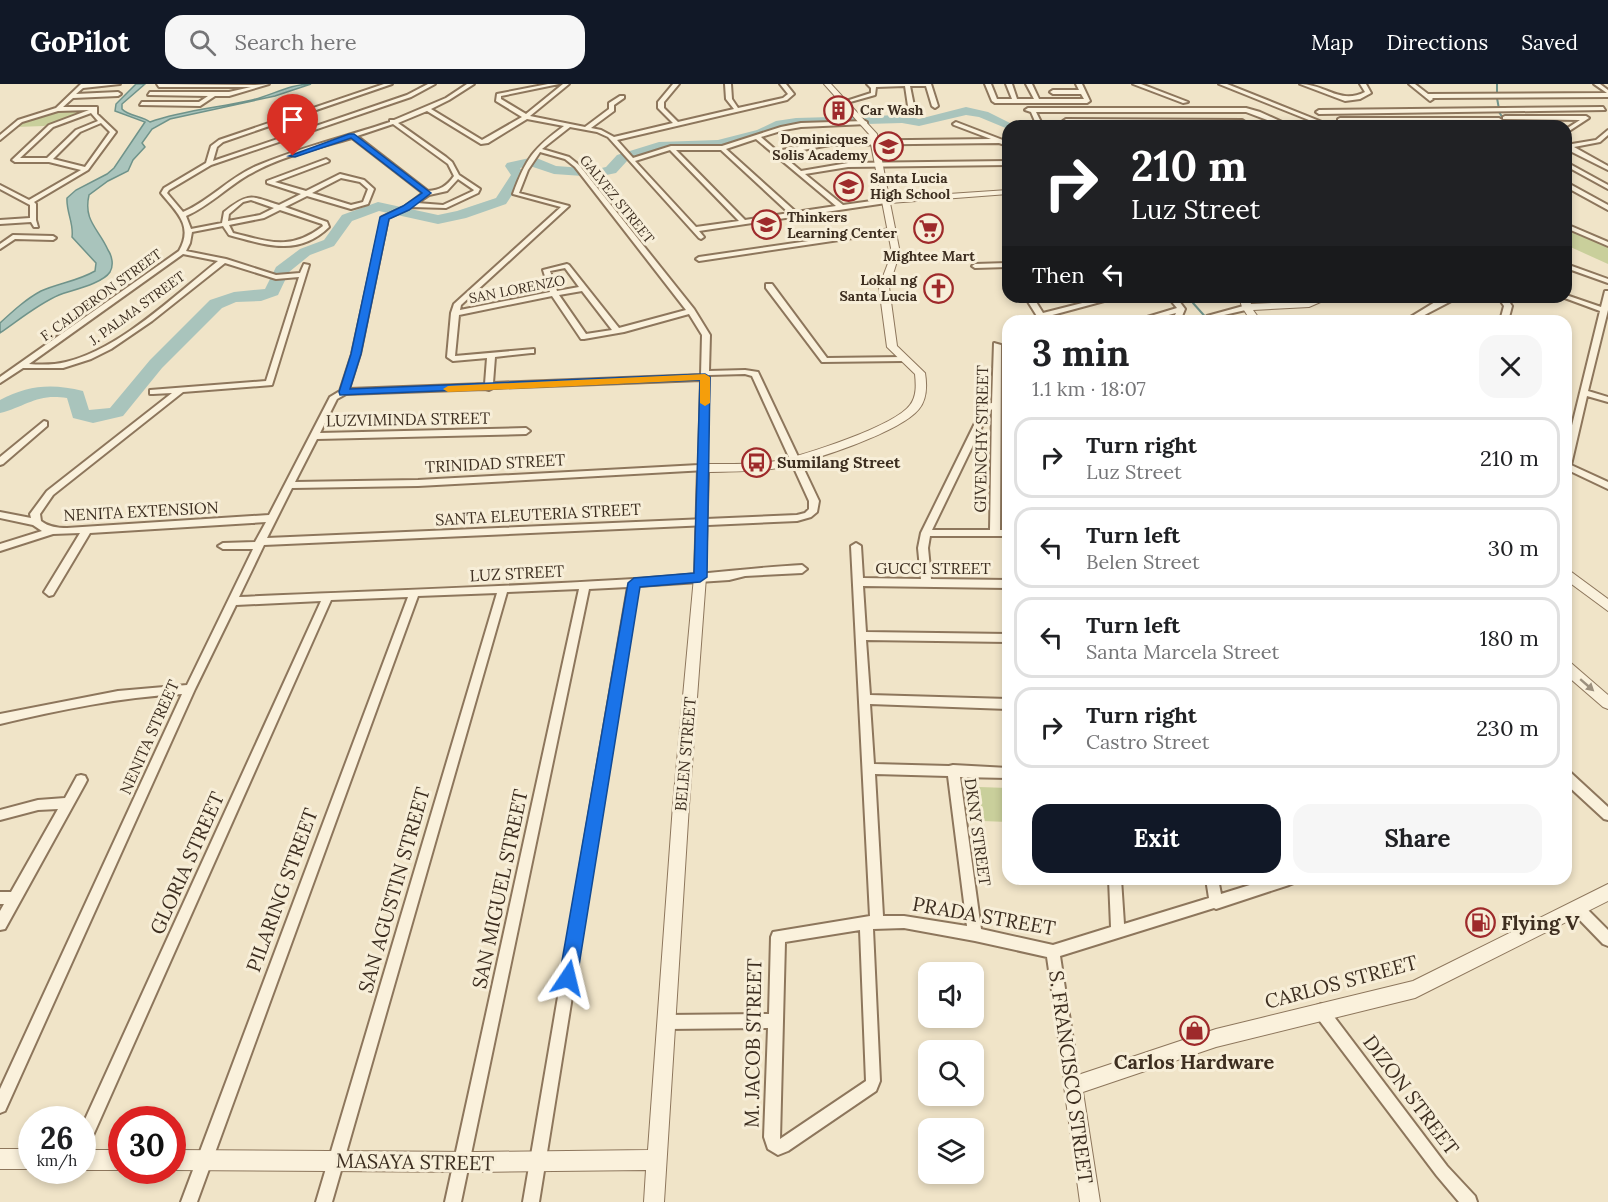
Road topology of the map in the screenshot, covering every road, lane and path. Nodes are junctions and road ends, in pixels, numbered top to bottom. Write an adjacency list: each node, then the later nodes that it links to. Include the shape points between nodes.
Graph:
1 (117, 84): 25 (street)
2 (159, 84): 27 (street); 31 (street)
3 (266, 84): 27 (street)
4 (389, 84): 92 (street, via 221,141 214,146)
5 (432, 84): 54 (street)
6 (471, 84): 47 (street)
7 (556, 84): 55 (street, via 497,96 505,106)
8 (566, 84): 55 (street)
9 (676, 84): 70 (street, via 661,102)
10 (728, 84): 51 (street, via 729,99)
11 (783, 84): 51 (street, via 791,97)
12 (827, 84): 41 (street)
13 (907, 84): 26 (street); 43 (street); 44 (street, via 929,85)
14 (988, 84): 37 (street, via 993,100)
15 (1009, 84): 37 (street)
16 (1029, 84): 38 (street)
17 (1050, 84): 28 (street)
18 (1079, 84): 29 (street)
19 (1136, 84): 40 (street)
20 (1222, 84): 64 (street)
21 (1303, 84): 22 (street, via 1350,99 1368,93)
22 (1363, 84)
23 (1412, 84): 35 (street)
24 (1597, 84): 33 (street)
25 (83, 85): 34 (street)
26 (871, 85): 41 (street, via 873,94)
27 (259, 86): 32 (street)
28 (1053, 92): 29 (street); 39 (street)
29 (1083, 92): 39 (street, via 1087,101)
30 (118, 94): 34 (street)
31 (150, 94): 32 (street); 32 (street, via 141,105 200,104)
32 (214, 94)
33 (1608, 94): 35 (street)
34 (72, 96): 45 (street)
35 (1426, 96): 42 (street)
36 (622, 97): 74 (street, via 611,104 612,111)
37 (1015, 101): 38 (street)
38 (1037, 101): 39 (street)
39 (1058, 101)
40 (1185, 102)
41 (845, 103): 59 (street)
42 (1436, 104)
43 (911, 106)
44 (935, 106)
45 (58, 109): 46 (street); 77 (street, via 20,121)
46 (95, 109): 66 (street, via 94,114); 90 (street, via 51,126 15,160)
47 (428, 109): 55 (street, via 481,142 491,141); 67 (street)
48 (1061, 109): 52 (street); 60 (street, via 1030,110); 61 (street)
49 (1587, 109): 50 (street); 53 (street); 56 (street)
50 (1603, 109)
51 (737, 110): 70 (street)
52 (1217, 110): 62 (street); 63 (street, via 1252,111)
53 (1500, 111): 58 (street); 65 (street, via 1316,110)
54 (352, 116): 57 (street); 92 (street)
55 (526, 117): 72 (street)
56 (1585, 118): 58 (street); 73 (street)
57 (360, 119)
58 (1502, 119): 65 (street)
59 (862, 120): 78 (street, via 783,128); 81 (street, via 872,130)
60 (1037, 120)
61 (1065, 120)
62 (1238, 120)
63 (1274, 120)
64 (1314, 120)
65 (1340, 120)
66 (102, 121): 90 (street, via 78,131); 97 (street, via 113,132)
67 (392, 121): 71 (street); 100 (street, via 450,163)
68 (368, 123): 71 (street)
69 (956, 124): 80 (street)
70 (677, 125): 79 (street)
71 (377, 126): 76 (street)
72 (568, 126): 74 (street); 86 (street)
73 (1572, 126)
74 (586, 129): 79 (street)
75 (1608, 132): 82 (street, via 1598,141)
76 (352, 135): 83 (street); 105 (street)
77 (0, 138)
78 (758, 138): 85 (street); 88 (street)
79 (613, 139): 89 (street)
80 (1000, 141): 81 (street)
81 (875, 142): 88 (street, via 830,143); 93 (street)
82 (1572, 146)
83 (315, 148): 91 (street); 114 (street, via 253,170 206,204)
84 (671, 148): 85 (street); 89 (street); 116 (street)
85 (722, 148): 113 (street)
86 (537, 149): 150 (street, GALVEZ STREET, via 567,158 580,171); 151 (street, via 527,162 516,194 566,206 458,304)
87 (1572, 149): 96 (street)
88 (776, 153): 98 (street)
89 (629, 157): 118 (street)
90 (49, 160): 97 (street)
91 (326, 161): 99 (street); 106 (street, via 269,182)
92 (209, 164): 114 (street, via 164,191)
93 (879, 164): 94 (street); 98 (street); 107 (street)
94 (1002, 164)
95 (1572, 167): 103 (street)
96 (1608, 168)
97 (86, 169): 108 (street)
98 (799, 172): 110 (street)
99 (340, 176): 106 (street); 106 (street, via 362,181 371,189 366,203 351,207)
100 (457, 176): 105 (street, via 443,191); 111 (street, via 476,192 439,208)
101 (0, 187): 108 (street)
102 (1572, 187): 112 (street)
103 (1608, 187)
104 (1002, 192): 107 (street)
105 (427, 193): 111 (street)
106 (307, 194): 109 (street)
107 (886, 201): 110 (street); 121 (street)
108 (30, 202): 115 (street, via 35,209 35,223)
109 (279, 207): 117 (street, via 262,217); 117 (street, via 247,199 226,213); 117 (street, via 325,223 326,227 316,236 283,246 231,234)
110 (841, 207): 113 (street)
111 (405, 208): 168 (street, via 385,217 356,354)
112 (1608, 208)
113 (794, 214): 116 (street)
114 (182, 215): 120 (street)
115 (0, 222)
116 (744, 222): 118 (street)
117 (225, 224): 120 (street)
118 (696, 229): 122 (street)
119 (1572, 229): 125 (street)
120 (189, 231): 126 (street, F. CALDERON STREET, via 189,242)
121 (891, 231): 127 (street); 161 (street, via 894,258 886,278 885,297 892,348)
122 (702, 237)
123 (52, 238): 124 (street, via 13,237)
124 (1, 244)
125 (1608, 244)
126 (182, 252): 128 (street); 162 (street, F. CALDERON STREET)
127 (699, 259)
128 (224, 260): 133 (street, via 279,277); 162 (street, J. PALMA STREET, via 98,354 66,365)
129 (306, 265): 133 (street)
130 (1002, 265): 131 (street)
131 (975, 266)
132 (1572, 268): 134 (street)
133 (303, 275): 166 (street, via 269,383)
134 (1608, 281)
135 (769, 286): 161 (street, via 825,360)
136 (584, 288): 138 (street, SAN LORENZO); 138 (street, via 564,265 546,270); 157 (street)
137 (1608, 293): 149 (street)
138 (555, 295): 151 (street, SAN LORENZO); 157 (street, via 582,336)
139 (1572, 299): 149 (street)
140 (1078, 303): 147 (street)
141 (1092, 303): 147 (street)
142 (1178, 303): 148 (street)
143 (1242, 303): 155 (street)
144 (1277, 303): 145 (street)
145 (1312, 303)
146 (1440, 303): 156 (street)
147 (1080, 306): 152 (street)
148 (1181, 309): 153 (street); 154 (street)
149 (1604, 310): 169 (street)
150 (691, 311): 157 (street); 163 (street, BELEN STREET, via 706,335)
151 (455, 313): 160 (street, via 451,357)
152 (1054, 315)
153 (1160, 315)
154 (1178, 315)
155 (1212, 315)
156 (1418, 315)
157 (616, 330)
158 (997, 345): 171 (street, GIVENCHY STREET)
159 (531, 351): 160 (street)
160 (491, 356): 165 (street)
161 (903, 359): 176 (street, via 920,373 922,382 914,407 905,418)
162 (23, 366): 164 (street, F. CALDERON STREET)
163 (705, 375): 165 (street); 176 (street, via 754,374); 178 (street, BELEN STREET)
164 (0, 381)
165 (489, 388): 168 (street)
166 (182, 390): 167 (street); 187 (street, NENITA EXTENSION, via 50,494 35,514)
167 (153, 392)
168 (344, 392): 174 (street, NENITA STREET, via 334,397)
169 (1585, 393): 170 (street); 175 (street)
170 (1608, 400)
171 (997, 404): 180 (street, GIVENCHY STREET); 190 (street, via 985,411)
172 (44, 424): 177 (street)
173 (526, 430): 174 (street, LUZVIMINDA STREET)
174 (315, 436): 182 (street, NENITA STREET)
175 (1572, 444)
176 (795, 459): 178 (street, via 771,465); 186 (street, SANTA ELEUTERIA STREET, via 814,501 814,510 808,515)
177 (0, 462)
178 (703, 468): 182 (street, TRINIDAD STREET, via 418,483); 186 (street, BELEN STREET)
179 (1572, 470): 183 (street)
180 (997, 481): 181 (street); 191 (street, GIVENCHY STREET)
181 (1002, 481)
182 (288, 485): 185 (street, NENITA STREET)
183 (1608, 486)
184 (0, 515): 187 (street)
185 (272, 518): 188 (street, NENITA EXTENSION); 193 (street, NENITA STREET)
186 (701, 521): 193 (street, SANTA ELEUTERIA STREET); 198 (street, BELEN STREET)
187 (36, 522): 189 (street, NENITA EXTENSION)
188 (87, 530): 189 (street, NENITA EXTENSION); 206 (street)
189 (51, 531): 196 (street)
190 (926, 532): 191 (street); 200 (street)
191 (995, 533): 192 (street)
192 (1002, 534)
193 (260, 543): 194 (street, SANTA ELEUTERIA STREET); 209 (street, NENITA STREET)
194 (223, 546)
195 (856, 546): 201 (street)
196 (0, 548)
197 (802, 569): 198 (street, LUZ STREET)
198 (700, 577): 202 (street, LUZ STREET); 244 (street, BELEN STREET)
199 (1572, 578): 210 (street)
200 (926, 581): 201 (street, GUCCI STREET); 203 (street, GUCCI STREET)
201 (858, 582): 211 (street)
202 (634, 583): 204 (street, LUZ STREET); 255 (street)
203 (1002, 584)
204 (585, 585): 205 (street, LUZ STREET); 254 (street, SAN MIGUEL STREET)
205 (503, 589): 207 (street, LUZ STREET); 252 (street, SAN AGUSTIN STREET)
206 (49, 592)
207 (415, 592): 208 (street, LUZ STREET); 251 (street, PILARING STREET)
208 (327, 598): 209 (street, LUZ STREET); 247 (street, GLORIA STREET)
209 (231, 601): 214 (street, NENITA STREET)
210 (1608, 606)
211 (861, 636): 212 (street); 215 (street)
212 (1002, 638)
213 (1572, 672): 216 (street, one-way to 216)
214 (190, 688): 218 (street, via 140,691); 246 (street, NENITA STREET)
215 (865, 699): 217 (street); 219 (street)
216 (1608, 703)
217 (1002, 704)
218 (0, 719)
219 (869, 769): 220 (street); 235 (street)
220 (953, 770): 221 (street); 238 (street, DKNY STREET)
221 (1002, 773)
222 (81, 780): 224 (street)
223 (1572, 782): 226 (street)
224 (68, 803): 225 (street, via 38,805); 232 (street)
225 (0, 815)
226 (1608, 815)
227 (1115, 885): 237 (street)
228 (1213, 885): 233 (street)
229 (1271, 885): 233 (street, PRADA STREET)
230 (1608, 892): 234 (street, CARLOS STREET)
231 (0, 898): 232 (street)
232 (15, 898): 236 (street)
233 (1216, 903): 237 (street, PRADA STREET)
234 (1577, 908): 240 (street); 242 (street, CARLOS STREET, via 1426,985)
235 (872, 922): 238 (street, PRADA STREET, via 904,922); 239 (street, PRADA STREET); 243 (street, M. JACOB STREET, via 871,1086 778,1147 772,1137)
236 (0, 924)
237 (1118, 931): 241 (street, PRADA STREET)
238 (975, 934): 241 (street, PRADA STREET)
239 (778, 937): 243 (street, M. JACOB STREET)
240 (1608, 939)
241 (1053, 952): 245 (street, S. FRANCISCO STREET)
242 (1321, 1011): 245 (street, CARLOS STREET, via 1216,1038); 262 (street, DIZON STREET)
243 (774, 1021): 244 (street)
244 (666, 1022): 253 (street, BELEN STREET)
245 (1073, 1086): 261 (street, S. FRANCISCO STREET)
246 (0, 1106)
247 (96, 1113)
248 (0, 1159): 249 (street)
249 (18, 1160)
250 (186, 1160): 251 (street, MASAYA STREET)
251 (204, 1160): 252 (street, MASAYA STREET); 256 (street, PILARING STREET)
252 (336, 1160): 254 (street, MASAYA STREET); 257 (street, SAN AGUSTIN STREET)
253 (657, 1160): 255 (street, MASAYA STREET); 260 (street, BELEN STREET)
254 (462, 1162): 255 (street, MASAYA STREET); 258 (street, SAN MIGUEL STREET)
255 (537, 1164): 259 (street)
256 (189, 1202)
257 (324, 1202)
258 (453, 1202)
259 (531, 1202)
260 (654, 1202)
261 (1090, 1202)
262 (1469, 1202)

